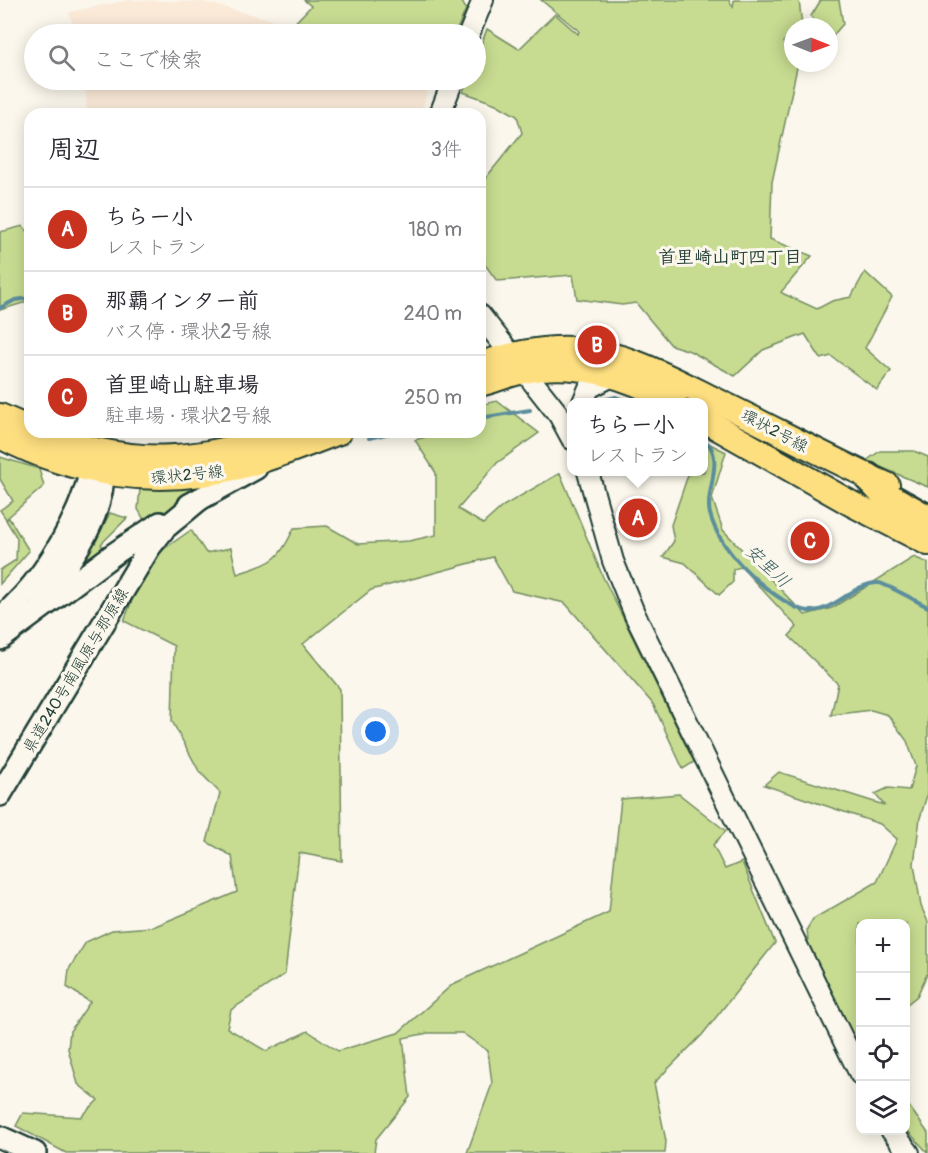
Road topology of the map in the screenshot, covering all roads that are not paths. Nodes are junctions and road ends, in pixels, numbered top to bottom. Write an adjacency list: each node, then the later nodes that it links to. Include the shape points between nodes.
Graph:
1 (483, 0): 2 (street)
2 (473, 24)
3 (449, 90): 4 (street)
4 (442, 108)
5 (486, 323): 6 (street)
6 (518, 362): 7 (main road, 環状2号線); 8 (main road, 環状2号線); 9 (main road, 環状2号線); 15 (street); 22 (main road, 環状2号線, via 574,349 631,361)
7 (486, 364)
8 (612, 376): 10 (street, via 589,388); 11 (main road, 環状2号線)
9 (486, 381)
10 (585, 398)
11 (666, 398)
12 (0, 416): 14 (main road)
13 (708, 422): 26 (main road, 環状2号線)
14 (24, 426)
15 (567, 430)
16 (0, 436): 20 (main road, 環状2号線, via 32,451)
17 (49, 438): 20 (main road, 環状2号線)
18 (306, 438): 19 (main road, 環状2号線)
19 (289, 441): 20 (main road, 環状2号線); 23 (main road)
20 (99, 465): 29 (main road, via 47,564); 30 (main road, via 103,491 87,530 62,571)
21 (589, 476): 33 (street, via 613,561 634,615)
22 (868, 477): 24 (main road, 環状2号線); 25 (highway, via 885,495)
23 (200, 499): 27 (main road); 28 (main road, 県道240号南風原与那原線, via 159,534)
24 (928, 504)
25 (928, 519)
26 (928, 543)
27 (114, 554): 28 (main road, via 128,559); 30 (main road)
28 (131, 576): 32 (main road, 県道240号南風原与那原線)
29 (0, 618)
30 (21, 621): 31 (main road)
31 (0, 639)
32 (0, 795)
33 (856, 1064)
34 (894, 1135): 37 (street)
35 (0, 1137): 36 (main road)
36 (35, 1153)
37 (909, 1153)

